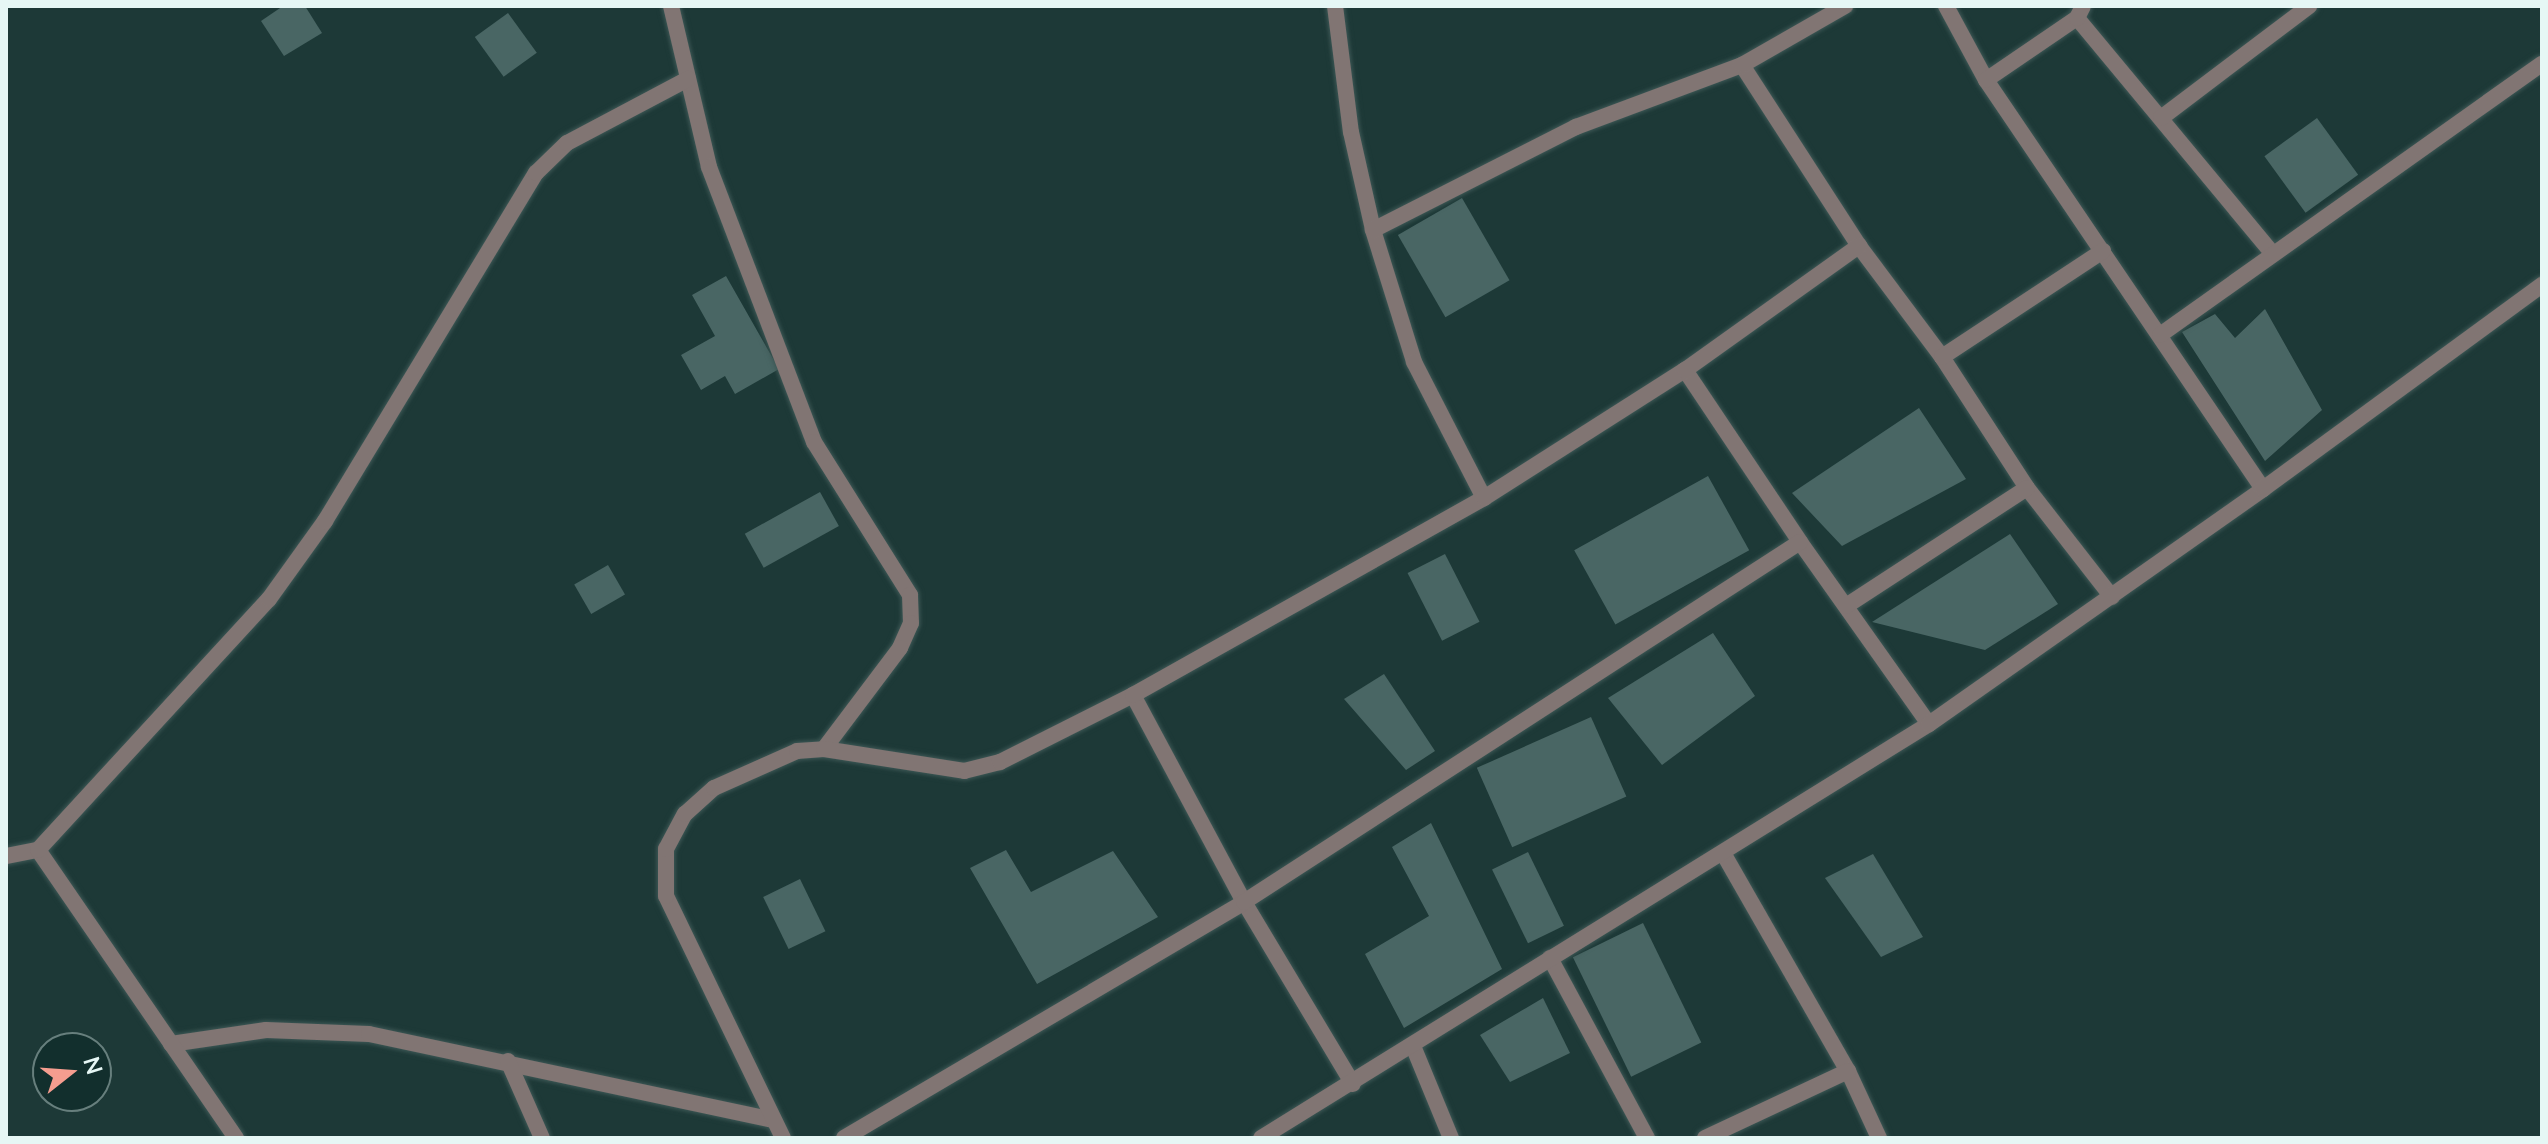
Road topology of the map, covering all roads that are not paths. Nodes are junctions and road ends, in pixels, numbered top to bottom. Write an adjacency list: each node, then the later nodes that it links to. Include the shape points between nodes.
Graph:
1 (671, 6): 9 (street)
2 (1335, 6): 12 (street, via 1351,132)
3 (1845, 6): 8 (street)
4 (1946, 6): 10 (street)
5 (2309, 6): 11 (street)
6 (2080, 12): 10 (street); 11 (street)
7 (2542, 64): 15 (street)
8 (1742, 65): 12 (street, via 1576,127); 13 (street)
9 (688, 79): 28 (street, via 709,167 814,442 910,595 911,623 900,648); 29 (street, via 567,143 536,173 325,521 269,599)
10 (1986, 80): 14 (street)
11 (2161, 118): 15 (street)
12 (1373, 230): 22 (street, via 1414,362)
13 (1859, 246): 18 (street); 19 (street)
14 (2103, 251): 17 (street); 18 (street)
15 (2273, 254): 17 (street)
16 (2542, 285): 21 (street)
17 (2160, 335): 21 (street)
18 (1942, 357): 20 (street)
19 (1685, 370): 22 (street); 23 (street)
20 (2027, 488): 24 (street); 25 (street)
21 (2263, 489): 24 (street)
22 (1484, 498): 26 (street)
23 (1800, 542): 25 (street); 32 (street)
24 (2112, 597): 27 (street)
25 (1846, 606): 27 (street)
26 (1133, 695): 28 (street, via 1000,762 964,771); 32 (street)
27 (1929, 724): 30 (street)
28 (824, 749): 39 (street, via 797,751 714,788 685,814 666,849 666,896)
29 (38, 850): 31 (street); 34 (street)
30 (1723, 853): 33 (street); 37 (street)
31 (6, 856)
32 (1244, 902): 38 (street); 43 (street)
33 (1550, 958): 35 (street); 46 (street)
34 (171, 1044): 36 (street, via 266,1030 369,1034); 40 (street)
35 (1413, 1046): 38 (street); 45 (street)
36 (508, 1061): 39 (street); 41 (street)
37 (1848, 1071): 47 (street); 48 (street)
38 (1353, 1084): 44 (street)
39 (774, 1120): 42 (street)
40 (236, 1138)
41 (542, 1138)
42 (783, 1138)
43 (844, 1138)
44 (1261, 1138)
45 (1451, 1138)
46 (1647, 1138)
47 (1705, 1138)
48 (1879, 1138)

